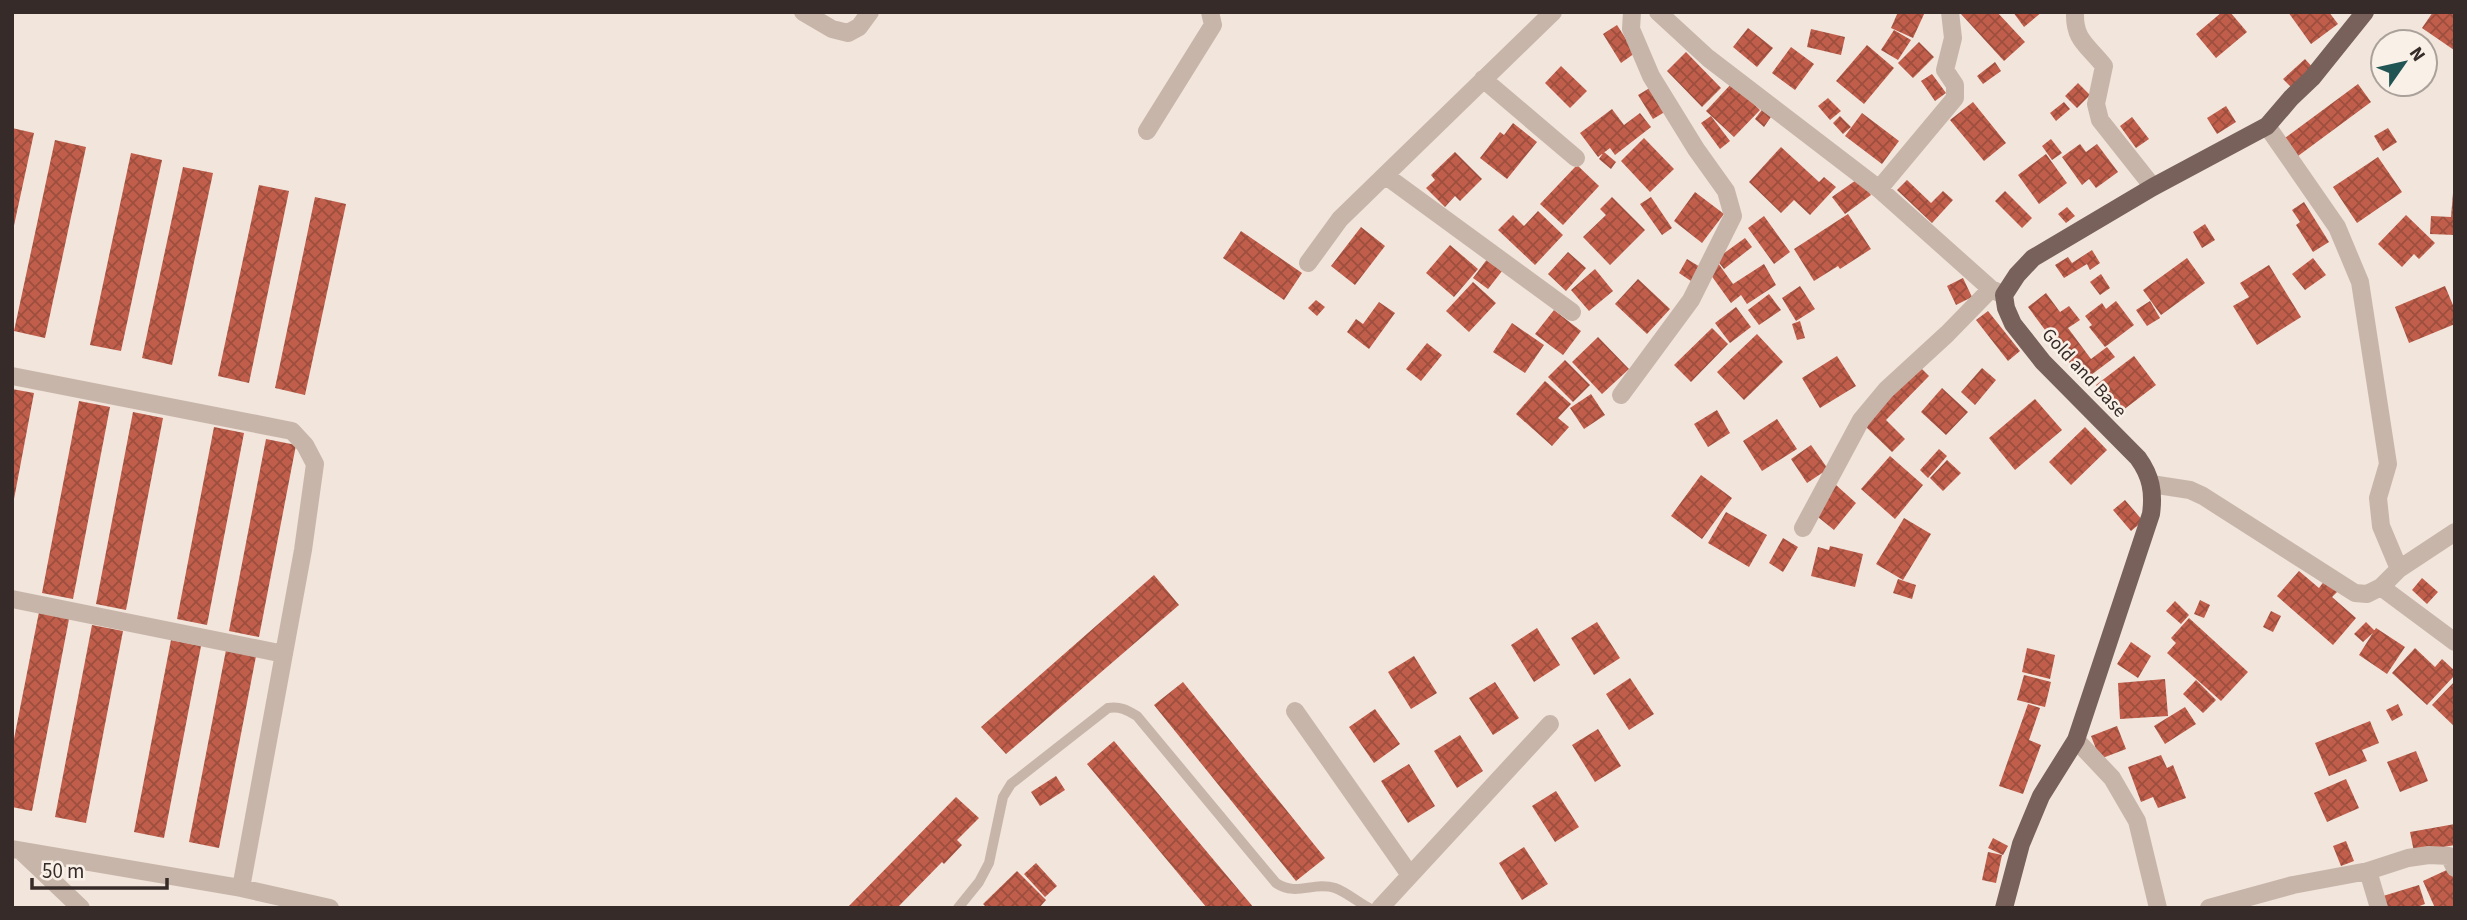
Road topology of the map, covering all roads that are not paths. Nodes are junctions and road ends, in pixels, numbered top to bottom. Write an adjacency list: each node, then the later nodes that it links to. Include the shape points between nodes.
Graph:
1 (803, 12): 2 (street, via 848,33)
2 (870, 12)
3 (1210, 12): 12 (street, via 1213,25)
4 (1553, 12): 10 (street)
5 (1632, 12): 21 (street, via 1631,29 1651,76 1726,191 1733,216 1691,300)
6 (1658, 12): 16 (street, via 1708,58)
7 (1950, 12): 16 (street, via 1953,38 1945,70 1955,85 1955,98)
8 (2075, 12): 15 (street, via 2082,44 2104,66 2096,104 2100,120)
9 (2365, 12): 11 (main road)
10 (1483, 79): 13 (street); 14 (street)
11 (2267, 126): 15 (main road); 25 (street, via 2337,227 2360,282 2388,464 2378,498 2381,526)
12 (1147, 131)
13 (1576, 158)
14 (1386, 176): 17 (street, via 1340,219); 19 (street)
15 (2153, 187): 18 (main road, via 2033,258)
16 (1879, 189): 18 (street)
17 (1308, 263)
18 (1997, 292): 22 (main road, Gold and Base, via 2013,324 2043,362 2138,458); 23 (street, via 1886,390 1861,420)
19 (1572, 312)
20 (12, 376): 29 (street, via 292,432 305,445 315,464)
21 (1621, 395)
22 (2151, 484): 26 (street, via 2203,496 2355,593 2367,594); 32 (main road, via 2151,514)
23 (1803, 528)
24 (2455, 533): 25 (street)
25 (2399, 569): 26 (street)
26 (2381, 587): 28 (street)
27 (12, 599): 29 (street)
28 (2455, 642)
29 (284, 654): 37 (street)
30 (1295, 711): 36 (street)
31 (1550, 724): 36 (street)
32 (2076, 740): 43 (main road, via 2041,796 2021,844); 44 (street, via 2112,778 2137,821)
33 (17, 850): 37 (street); 38 (street)
34 (2455, 868): 35 (street, via 2449,856 2429,855)
35 (2368, 871): 45 (street); 46 (street)
36 (1410, 875): 42 (street)
37 (241, 888): 39 (street)
38 (80, 908)
39 (330, 908)
40 (958, 908): 41 (lane, via 989,863 1003,797 1011,784 1115,707 1137,716 1276,883 1293,890 1334,888)
41 (1368, 908)
42 (1380, 908)
43 (2004, 908)
44 (2158, 908)
45 (2209, 908)
46 (2379, 908)

